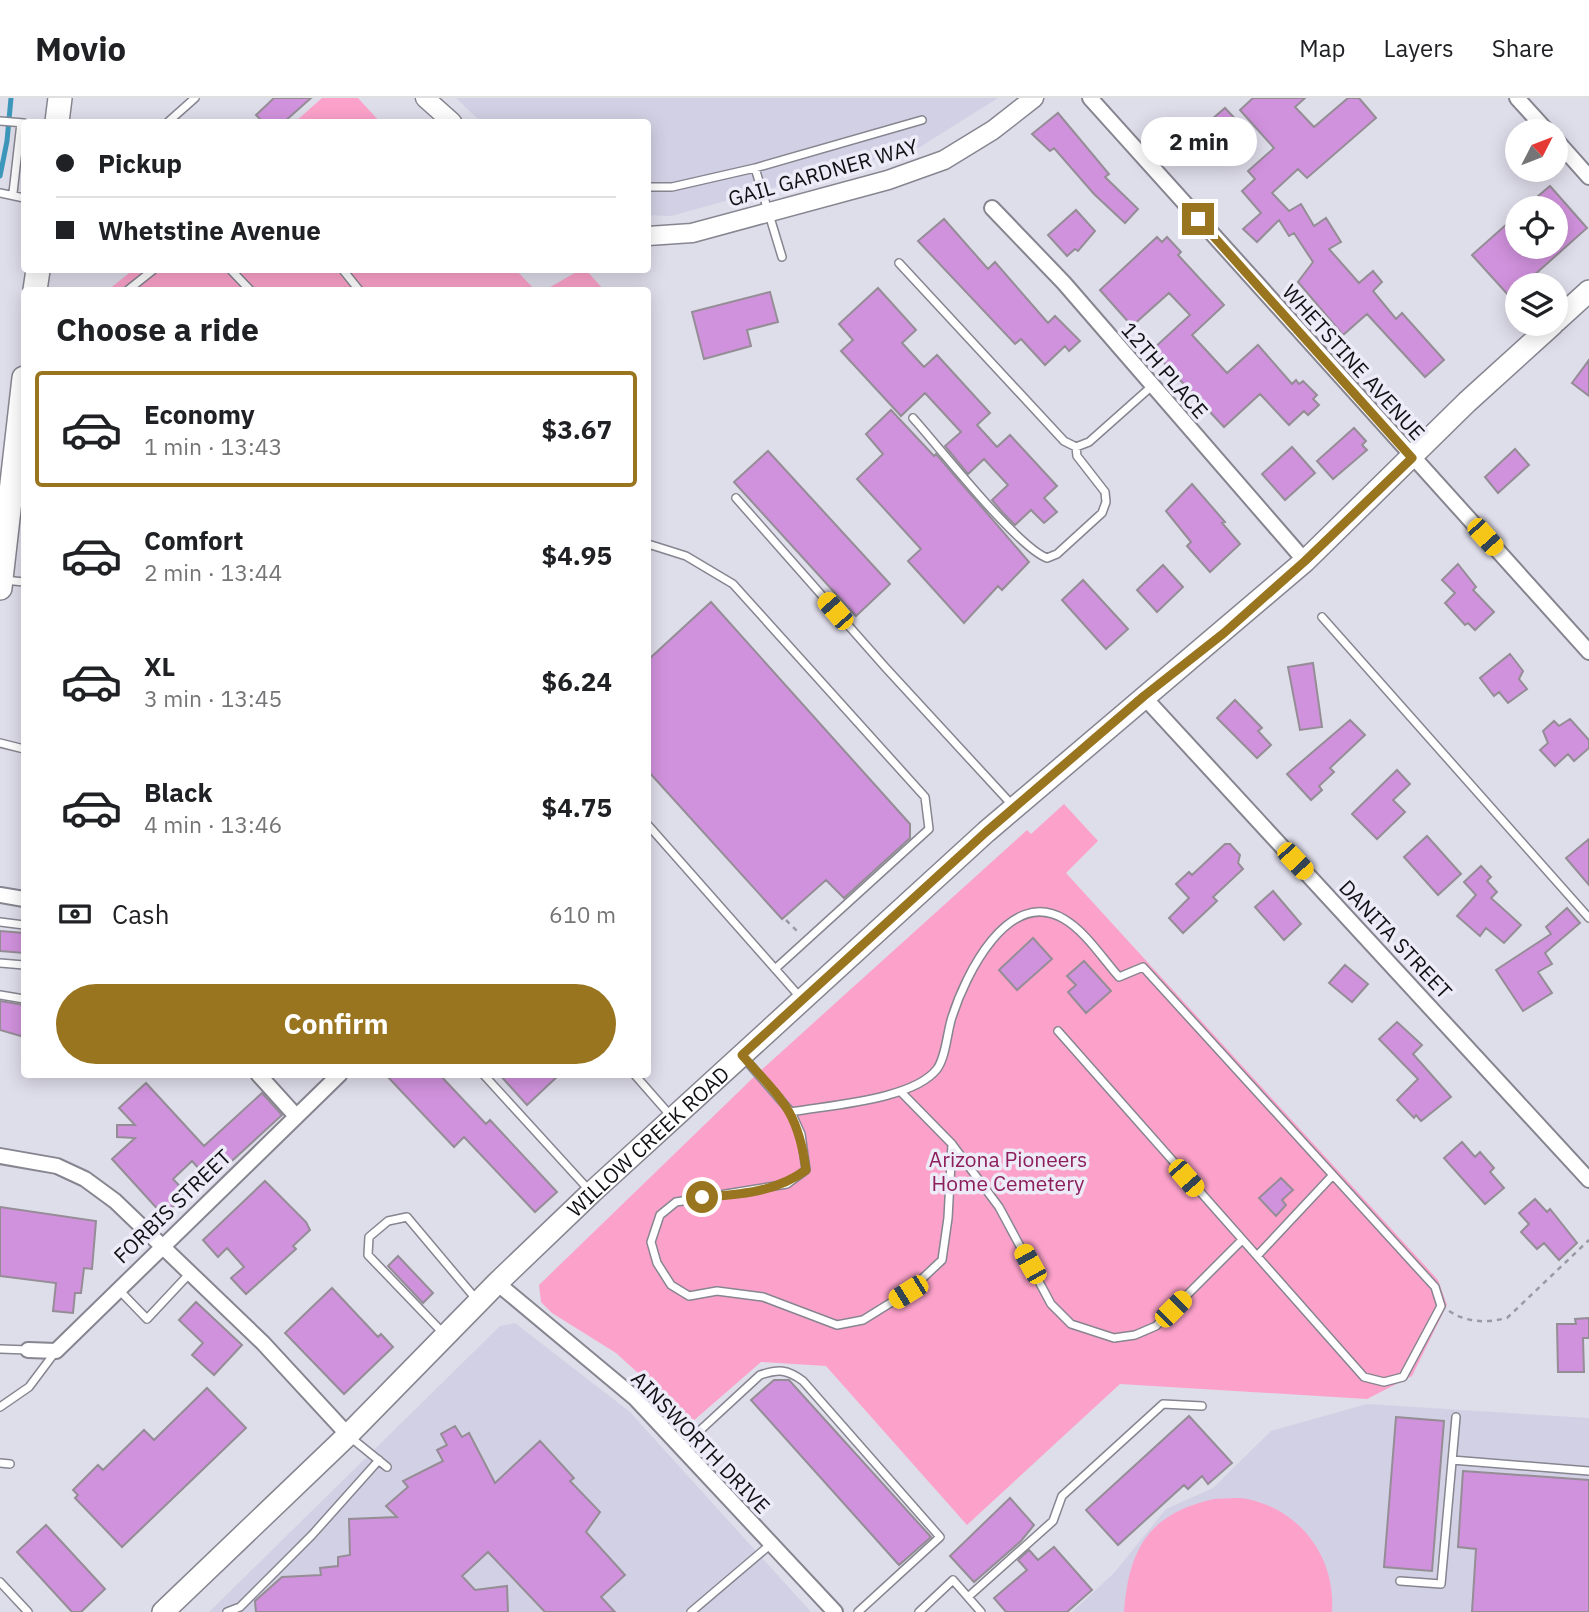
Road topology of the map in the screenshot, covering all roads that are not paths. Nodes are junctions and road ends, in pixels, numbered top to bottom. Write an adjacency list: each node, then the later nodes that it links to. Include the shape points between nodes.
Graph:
1 (60, 98): 7 (main road)
2 (195, 98): 8 (lane)
3 (425, 98): 9 (street)
4 (1034, 98): 23 (street, GAIL GARDNER WAY, via 944,160)
5 (1090, 98): 40 (street, WHETSTINE AVENUE)
6 (1517, 98): 10 (street)
7 (57, 119)
8 (171, 119)
9 (449, 119)
10 (1536, 119)
11 (922, 120): 16 (lane)
12 (0, 121): 13 (lane)
13 (21, 123)
14 (21, 137): 20 (lane)
15 (1568, 153): 17 (street)
16 (755, 168): 18 (lane, via 671,187); 23 (lane)
17 (1589, 177)
18 (651, 187)
19 (0, 193): 20 (lane)
20 (13, 193): 21 (lane)
21 (21, 197)
22 (992, 208): 36 (street, 12TH PLACE)
23 (766, 212): 24 (street, GAIL GARDNER WAY, via 692,233); 25 (lane)
24 (651, 236)
25 (782, 257)
26 (899, 263): 39 (lane, via 1053,432)
27 (149, 273): 30 (lane)
28 (234, 273): 31 (lane)
29 (345, 273): 32 (lane)
30 (132, 287)
31 (247, 287)
32 (356, 287)
33 (1589, 291): 34 (main road, WILLOW CREEK ROAD)
34 (1568, 310)
35 (1540, 336): 40 (main road, WILLOW CREEK ROAD)
36 (1152, 386): 39 (lane, via 1089,442); 45 (street, 12TH PLACE)
37 (21, 396): 41 (main road)
38 (913, 418): 39 (lane, via 1022,540 1047,558 1102,513 1106,502 1105,492 1077,456)
39 (1076, 447)
40 (1412, 458): 45 (main road, WILLOW CREEK ROAD); 50 (street, WHETSTINE AVENUE)
41 (7, 474): 43 (main road, via 13,513)
42 (736, 498): 54 (lane)
43 (3, 539): 46 (main road)
44 (651, 545): 63 (lane, via 686,556 733,584 925,797 929,830)
45 (1305, 561): 51 (main road, WILLOW CREEK ROAD)
46 (1, 580): 47 (lane); 48 (main road)
47 (21, 582)
48 (0, 587)
49 (1322, 617): 58 (lane)
50 (1589, 652)
51 (1144, 696): 54 (main road, WILLOW CREEK ROAD); 80 (street, DANITA STREET)
52 (0, 743): 53 (lane)
53 (21, 747)
54 (1014, 808): 66 (main road, WILLOW CREEK ROAD)
55 (651, 828): 63 (lane)
56 (0, 895): 57 (street)
57 (21, 898)
58 (1589, 918)
59 (0, 922): 60 (lane)
60 (21, 925)
61 (0, 963): 62 (lane)
62 (21, 965)
63 (775, 969): 66 (lane)
64 (0, 995): 65 (lane)
65 (21, 998)
66 (803, 1000): 68 (main road, WILLOW CREEK ROAD)
67 (1058, 1031): 82 (lane)
68 (742, 1055): 74 (lane); 76 (main road, WILLOW CREEK ROAD)
69 (262, 1078): 75 (street)
70 (336, 1078): 75 (street, FORBIS STREET)
71 (487, 1078): 81 (lane)
72 (637, 1078): 76 (lane)
73 (902, 1093): 74 (lane); 77 (lane); 79 (lane, via 937,1068 952,1015 972,969 994,935 1025,916 1051,913 1067,920 1119,977 1143,967)
74 (791, 1112): 77 (lane, via 801,1133 806,1170 787,1184 676,1202 660,1215 651,1242 657,1264 671,1284 689,1296 717,1292 763,1297 837,1325 863,1320 908,1292 942,1260)
75 (296, 1116): 83 (street, FORBIS STREET)
76 (673, 1119): 81 (main road, WILLOW CREEK ROAD)
77 (952, 1144): 82 (lane, via 999,1207 1051,1304 1071,1324 1091,1333 1114,1338 1156,1326)
78 (0, 1156): 83 (street, via 57,1166 85,1178)
79 (1332, 1176): 84 (lane); 84 (lane, via 1435,1287 1441,1306 1403,1377 1384,1382 1364,1377)
80 (1589, 1180)
81 (592, 1193): 86 (main road, WILLOW CREEK ROAD)
82 (1241, 1241): 84 (lane)
83 (162, 1245): 85 (street); 87 (street, FORBIS STREET)
84 (1257, 1256)
85 (190, 1273): 87 (lane, via 147,1319); 96 (street, via 263,1343)
86 (497, 1283): 88 (main road, WILLOW CREEK ROAD); 97 (street, AINSWORTH DRIVE, via 635,1398)
87 (117, 1289): 92 (street, FORBIS STREET)
88 (479, 1302): 89 (main road, WILLOW CREEK ROAD); 89 (lane, via 407,1217 380,1227 369,1237 367,1250)
89 (446, 1335): 96 (main road, WILLOW CREEK ROAD)
90 (0, 1349): 91 (lane)
91 (28, 1350): 92 (street)
92 (56, 1351): 94 (lane, via 29,1387)
93 (1202, 1406): 107 (lane, via 1163,1404 1062,1496 1053,1521)
94 (0, 1407)
95 (1456, 1417): 99 (lane)
96 (348, 1436): 98 (lane); 109 (main road, WILLOW CREEK ROAD)
97 (681, 1448): 104 (street, AINSWORTH DRIVE); 113 (lane, via 760,1376 790,1371 803,1381 940,1537)
98 (379, 1460): 102 (lane); 110 (lane, via 240,1607)
99 (1452, 1460): 103 (lane); 106 (lane, via 1441,1584)
100 (0, 1463): 101 (lane)
101 (10, 1464)
102 (387, 1467)
103 (1589, 1471)
104 (771, 1544): 111 (lane); 112 (street, AINSWORTH DRIVE)
105 (0, 1581): 108 (lane)
106 (1400, 1581)
107 (968, 1597): 114 (lane, via 953,1580); 115 (lane)
108 (28, 1612)
109 (163, 1612)
110 (227, 1612)
111 (691, 1612)
112 (835, 1612)
113 (858, 1612)
114 (919, 1612)
115 (981, 1612)

